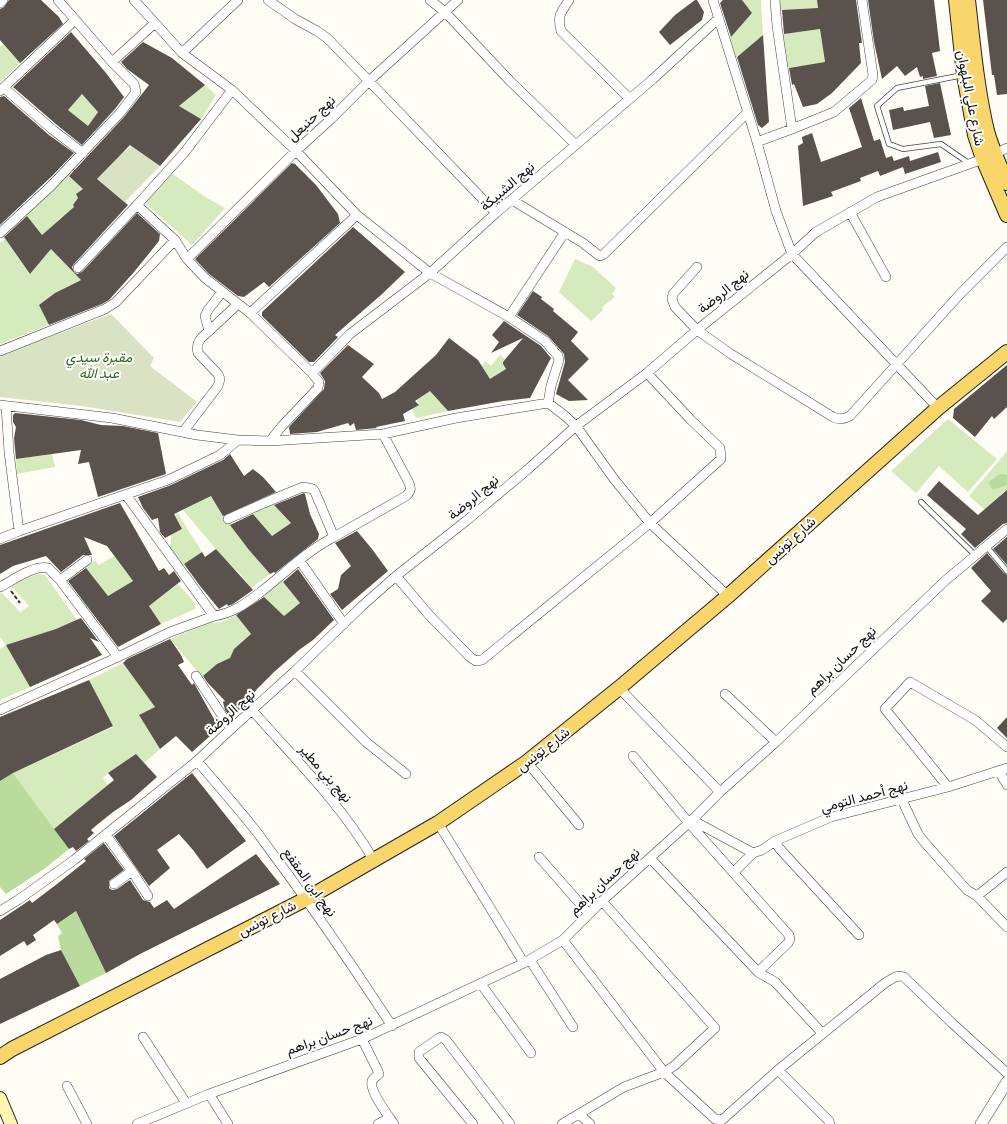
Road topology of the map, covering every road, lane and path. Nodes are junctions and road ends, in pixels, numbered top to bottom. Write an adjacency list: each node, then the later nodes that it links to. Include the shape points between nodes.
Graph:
1 (3, 0): 14 (street)
2 (134, 0): 18 (street)
3 (238, 0): 20 (street)
4 (268, 0): 23 (street, via 327,38)
5 (430, 0): 15 (street)
6 (458, 0): 15 (street, نهج حنبعل)
7 (569, 0): 26 (street, via 560,13 558,21 561,31)
8 (713, 0): 16 (street)
9 (775, 0): 28 (street)
10 (862, 0): 28 (street, via 872,80 834,112)
11 (956, 0): 19 (main road, شارع علي البلهوان)
12 (968, 0): 19 (main road, شارع علي البلهوان)
13 (64, 2): 17 (street)
14 (0, 3)
15 (446, 12): 23 (street, نهج حنبعل); 30 (street, via 510,81)
16 (718, 19): 26 (street, نهج الشبيكة); 27 (street)
17 (76, 20): 21 (street); 24 (street)
18 (155, 23): 20 (street); 21 (street)
19 (967, 46): 22 (main road, شارع علي البلهوان)
20 (182, 53): 25 (street)
21 (112, 62): 32 (street, via 134,84 136,92)
22 (970, 74): 33 (main road, شارع علي البلهوان); 34 (lane, via 897,88 877,106 888,144 903,149 942,144)
23 (370, 81): 31 (street, نهج حنبعل); 39 (street)
24 (2, 89): 32 (street)
25 (232, 90): 31 (street); 37 (street, via 184,153)
26 (630, 99): 30 (street, نهج الشبيكة)
27 (747, 113): 29 (street); 42 (street, via 604,254 600,256)
28 (792, 129): 29 (street)
29 (757, 142): 46 (street, via 776,211)
30 (576, 145): 36 (street, نهج الشبيكة)
31 (296, 151): 40 (street); 47 (street, نهج حنبعل)
32 (83, 153): 43 (street)
33 (995, 154): 34 (street, نهج الروضة); 35 (main road, شارع علي البلهوان); 41 (main road, شارع علي البلهوان)
34 (970, 164): 38 (street, نهج الروضة, via 876,197)
35 (1007, 183)
36 (512, 200): 39 (street, نهج الشبيكة); 42 (street)
37 (137, 205): 44 (street); 49 (street)
38 (850, 212): 46 (street, نهج الروضة, via 816,232); 51 (street)
39 (496, 213): 50 (street, نهج الشبيكة)
40 (357, 215): 50 (street); 54 (street)
41 (1007, 215)
42 (565, 232): 55 (street)
43 (0, 233)
44 (175, 240): 47 (street); 58 (street, via 116,302 105,310)
45 (1007, 247): 60 (street, via 960,294)
46 (792, 254): 56 (street, نهج الروضة); 60 (street)
47 (187, 259): 52 (street)
48 (697, 267): 56 (street, via 673,294 672,299 675,307)
49 (78, 268)
50 (430, 273): 55 (street); 61 (street, نهج الشبيكة, via 350,334)
51 (886, 277)
52 (222, 292): 53 (street); 57 (street, via 205,316)
53 (238, 304): 54 (street); 57 (street)
54 (250, 313): 61 (street)
55 (509, 317): 63 (street, via 545,341 558,356)
56 (697, 330): 60 (street, via 731,354 838,419 850,416); 62 (street, نهج الروضة)
57 (209, 331): 67 (street, via 198,342 196,348 220,379 218,386)
58 (0, 351)
59 (1007, 352): 65 (main road, شارع تونس)
60 (897, 364): 65 (street)
61 (312, 373): 70 (street, via 319,382 318,388)
62 (647, 373): 66 (street, نهج الروضة); 74 (street, via 720,448 722,454 721,459)
63 (548, 403): 66 (street); 68 (street, via 456,418)
64 (3, 405): 67 (street, via 112,418); 76 (street)
65 (938, 408): 87 (main road, شارع تونس)
66 (576, 426): 74 (street); 84 (street, نهج الروضة, via 466,521)
67 (183, 432): 69 (street)
68 (382, 434): 70 (street); 77 (street, via 411,487 410,493)
69 (238, 440): 70 (street); 71 (street, via 220,455 168,480)
70 (270, 441)
71 (126, 495): 76 (street); 89 (street)
72 (921, 502): 80 (lane)
73 (228, 519): 77 (street, via 303,487 310,488 315,492)
74 (650, 523): 84 (street, via 482,660 470,657); 87 (street)
75 (1007, 528): 79 (street, نهج حسان براهم)
76 (19, 530): 78 (street)
77 (334, 537): 82 (street)
78 (0, 539)
79 (986, 546): 80 (street, نهج حسان براهم); 83 (lane)
80 (975, 555): 99 (street, نهج حسان براهم)
81 (87, 560): 85 (street)
82 (300, 561): 89 (street, via 238,609); 90 (street)
83 (1007, 570)
84 (396, 576): 90 (street, نهج الروضة)
85 (60, 580): 86 (street, via 48,568 41,567); 91 (street)
86 (3, 585): 88 (path)
87 (728, 596): 94 (main road, شارع تونس)
88 (20, 603)
89 (214, 616): 91 (street, via 170,632)
90 (344, 624): 92 (street, نهج الروضة)
91 (118, 657): 96 (street)
92 (295, 671): 97 (street, نهج الروضة); 105 (street, via 366,742)
93 (196, 676): 98 (street)
94 (619, 688): 103 (main road, شارع تونس); 108 (street)
95 (725, 694): 99 (street)
96 (0, 710)
97 (252, 710): 98 (street, نهج الروضة); 118 (street, نهج بني مطير, via 345,817)
98 (231, 729): 102 (street, نهج الروضة)
99 (776, 742): 108 (street, نهج حسان براهم)
100 (1007, 747): 107 (street, via 975,720 910,682 885,709)
101 (633, 756): 110 (street)
102 (197, 761): 113 (street, نهج الروضة); 125 (street, نهج ابن المقفع, via 255,830)
103 (527, 762): 111 (main road, شارع تونس); 112 (street)
104 (1003, 770): 106 (street); 107 (street, نهج أحمد التومي)
105 (406, 774)
106 (1007, 785)
107 (948, 787): 109 (street, نهج أحمد التومي)
108 (720, 792): 110 (street, نهج حسان براهم)
109 (902, 800): 114 (street, نهج أحمد التومي, via 832,817); 124 (street, via 921,838 967,890)
110 (690, 822): 115 (street); 117 (street, نهج حسان براهم); 120 (street)
111 (438, 823): 118 (main road, شارع تونس); 132 (street)
112 (579, 825)
113 (106, 835): 119 (street); 127 (street, نهج الروضة)
114 (775, 841): 115 (street, نهج أحمد التومي); 130 (street)
115 (753, 853): 120 (street, نهج أحمد التومي)
116 (539, 857): 128 (street)
117 (650, 858): 126 (street, نهج حسان براهم); 133 (street)
118 (374, 859): 125 (main road, شارع تونس)
119 (132, 871): 122 (street); 123 (street)
120 (734, 872): 133 (street, via 790,937 788,943)
121 (1007, 872): 124 (street)
122 (114, 884)
123 (148, 896)
124 (977, 896): 129 (street)
125 (306, 899): 135 (street, نهج ابن المقفع); 140 (main road, شارع تونس)
126 (602, 901): 128 (street, نهج حسان براهم); 144 (street, via 716,1028)
127 (0, 911)
128 (589, 914): 131 (street, نهج حسان براهم)
129 (1007, 927)
130 (859, 934)
131 (563, 940): 132 (street, نهج حسان براهم); 144 (street)
132 (527, 961): 134 (street, نهج حسان براهم); 136 (street)
133 (758, 972): 137 (street, via 775,982)
134 (481, 984): 135 (street, نهج حسان براهم); 141 (street)
135 (392, 1026): 139 (street, نهج حسان براهم)
136 (573, 1026)
137 (822, 1033): 143 (street); 145 (street, via 885,983 900,976)
138 (143, 1036): 150 (street)
139 (362, 1039): 148 (street, نهج حسان براهم); 152 (street, via 379,1074 373,1079 374,1093)
140 (6, 1051): 142 (main road, شارع تونس)
141 (531, 1053)
142 (0, 1057)
143 (778, 1070): 144 (street, via 722,1120 715,1119); 162 (street)
144 (664, 1072): 151 (street, via 624,1087)
145 (1007, 1073)
146 (1007, 1082): 163 (street)
147 (67, 1086): 154 (street)
148 (209, 1094): 150 (street, نهج حسان براهم); 156 (street)
149 (0, 1098): 153 (main road)
150 (186, 1103): 155 (street, نهج حسان براهم)
151 (579, 1114): 160 (street); 161 (street)
152 (392, 1121): 157 (street)
153 (11, 1124)
154 (87, 1124)
155 (137, 1124)
156 (228, 1124)
157 (378, 1124)
158 (473, 1124): 159 (street, via 419,1058 419,1052 438,1038 446,1040)
159 (510, 1124)
160 (562, 1124)
161 (590, 1124)
162 (830, 1124)
163 (981, 1124)

